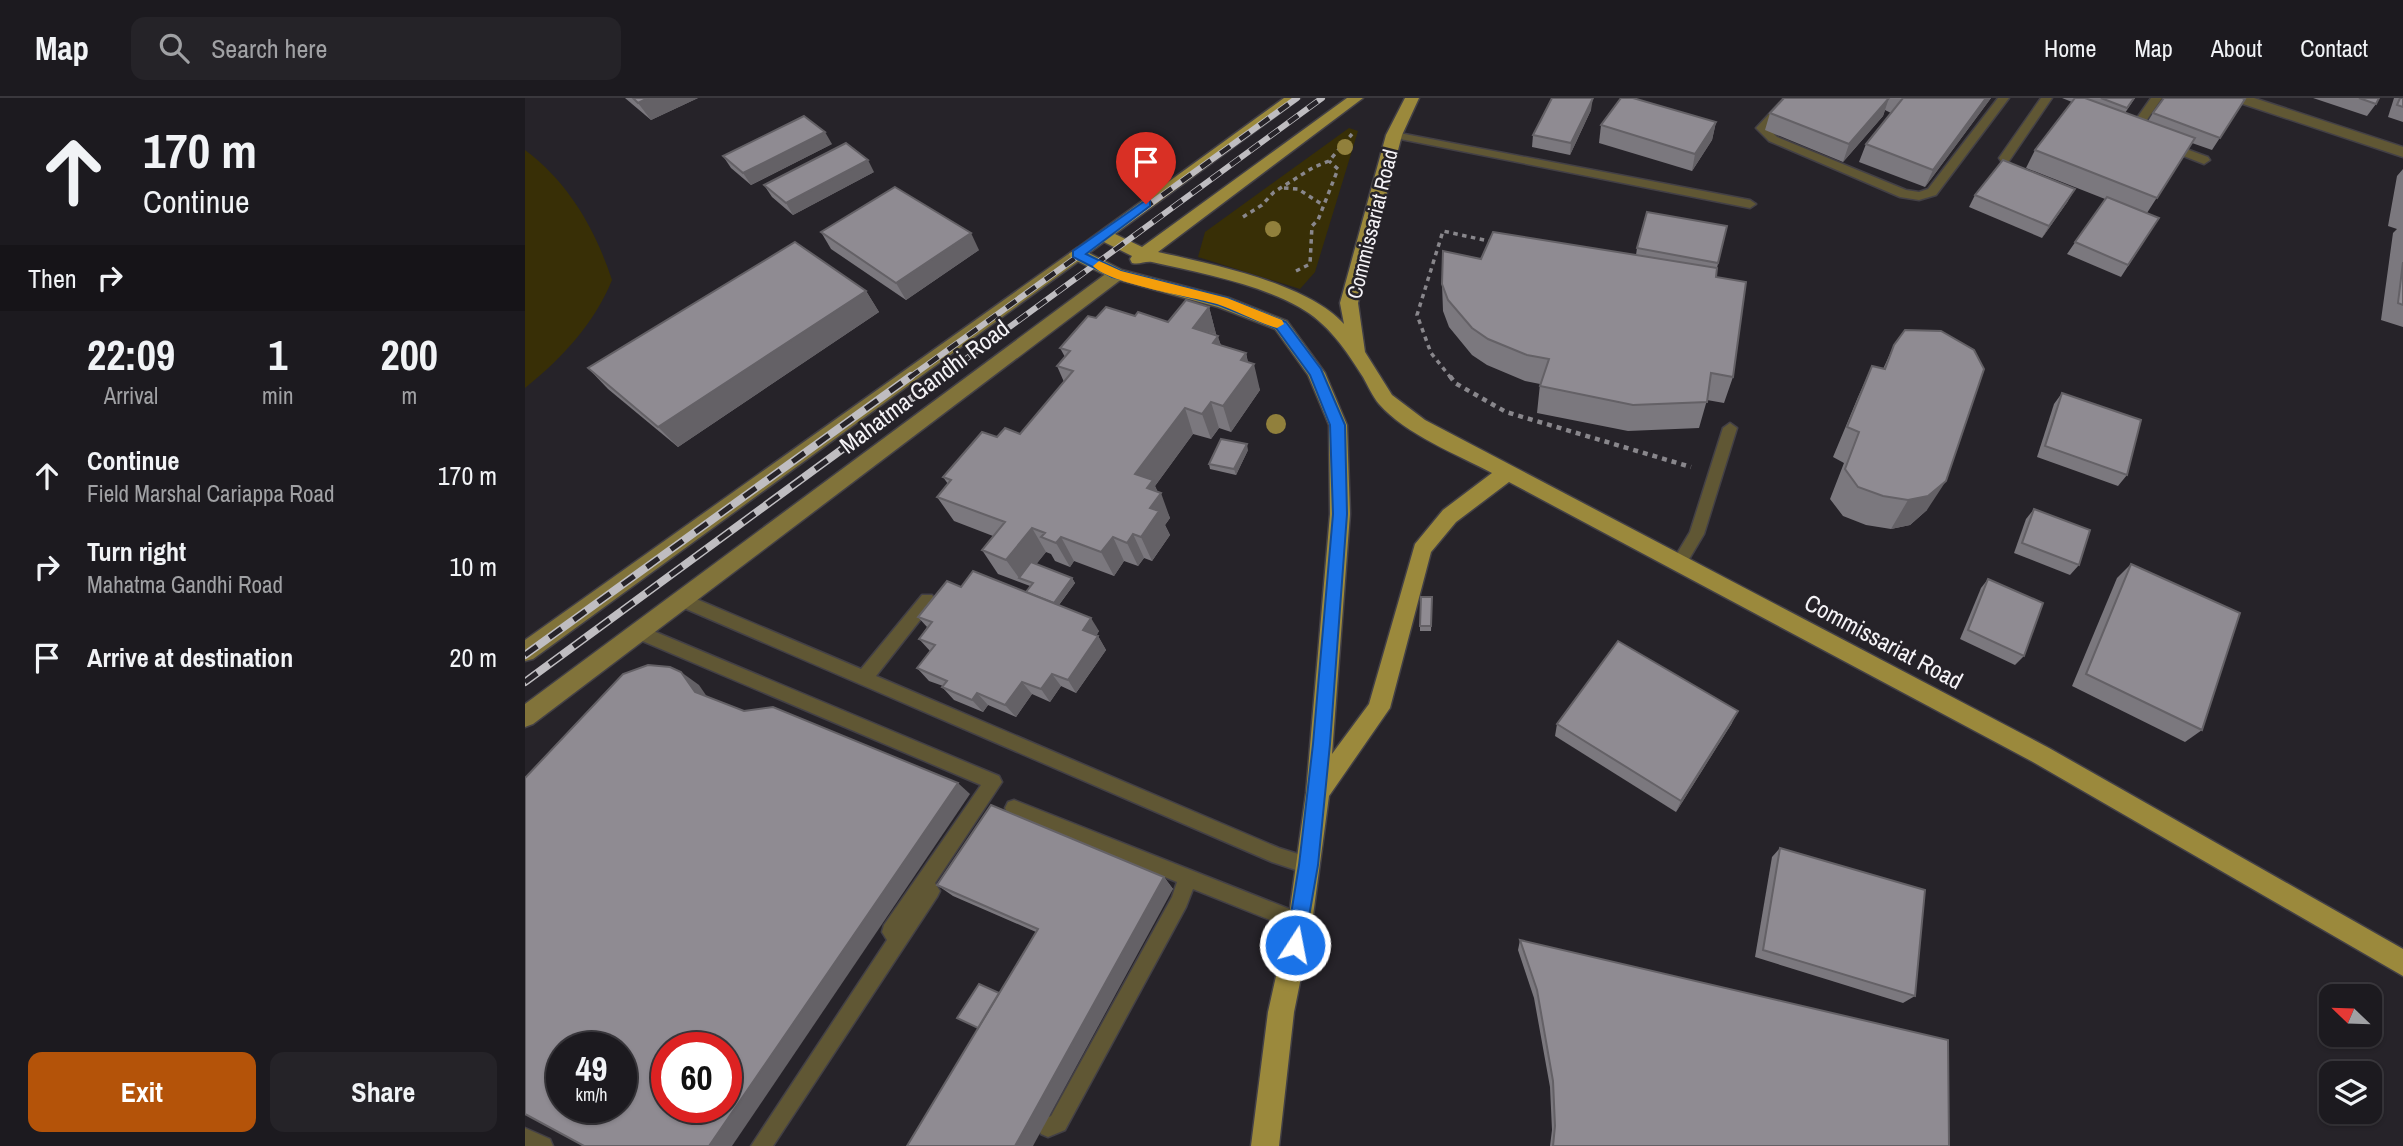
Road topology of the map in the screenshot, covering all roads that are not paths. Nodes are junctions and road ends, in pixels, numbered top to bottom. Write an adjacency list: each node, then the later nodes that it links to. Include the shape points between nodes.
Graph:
1 (1293, 98): 14 (main road, Mahatma Gandhi Road)
2 (1356, 98): 16 (main road, Mahatma Gandhi Road)
3 (1412, 98): 9 (main road, Commissariat Road)
4 (1790, 98): 5 (lane, via 1762,128 1773,139 1904,194 1919,196 1932,192)
5 (2004, 98)
6 (2047, 98): 11 (lane)
7 (2157, 98): 12 (lane, via 2139,135)
8 (2239, 98): 10 (street)
9 (1394, 135): 13 (lane); 18 (main road, Commissariat Road, via 1349,303)
10 (2403, 152)
11 (2005, 158)
12 (2204, 160)
13 (1749, 204)
14 (1103, 235): 15 (main road, Mahatma Gandhi Road); 16 (main road, Commissariat Road)
15 (1077, 254): 17 (main road); 25 (main road, Mahatma Gandhi Road)
16 (1143, 255): 17 (main road, Mahatma Gandhi Road); 18 (main road, Commissariat Road, via 1244,280 1306,303 1335,325)
17 (1117, 274): 22 (main road, Mahatma Gandhi Road); 28 (main road, via 1223,302 1281,325 1316,373 1338,425 1340,514)
18 (1357, 353): 20 (main road, Commissariat Road, via 1386,400 1418,425)
19 (1730, 428): 21 (lane, via 1697,534)
20 (1508, 473): 21 (main road, Commissariat Road); 28 (main road, via 1460,504 1432,533 1422,550 1379,708)
21 (1680, 562): 35 (main road, Commissariat Road, via 2041,755)
22 (682, 600): 24 (main road, Mahatma Gandhi Road); 26 (lane)
23 (927, 600): 26 (lane)
24 (639, 632): 27 (main road, Mahatma Gandhi Road); 34 (lane, via 993,782)
25 (525, 652)
26 (864, 678): 30 (lane)
27 (525, 717)
28 (1318, 793): 30 (main road)
29 (1014, 808): 31 (lane)
30 (1308, 865): 33 (main road)
31 (1187, 879): 33 (lane); 36 (lane, via 1180,901 1058,1123)
32 (931, 891): 39 (lane)
33 (1300, 923): 40 (main road, via 1281,1012)
34 (891, 932)
35 (2403, 963)
36 (1048, 1127)
37 (525, 1138): 38 (lane)
38 (543, 1146)
39 (761, 1146)
40 (1265, 1146)

